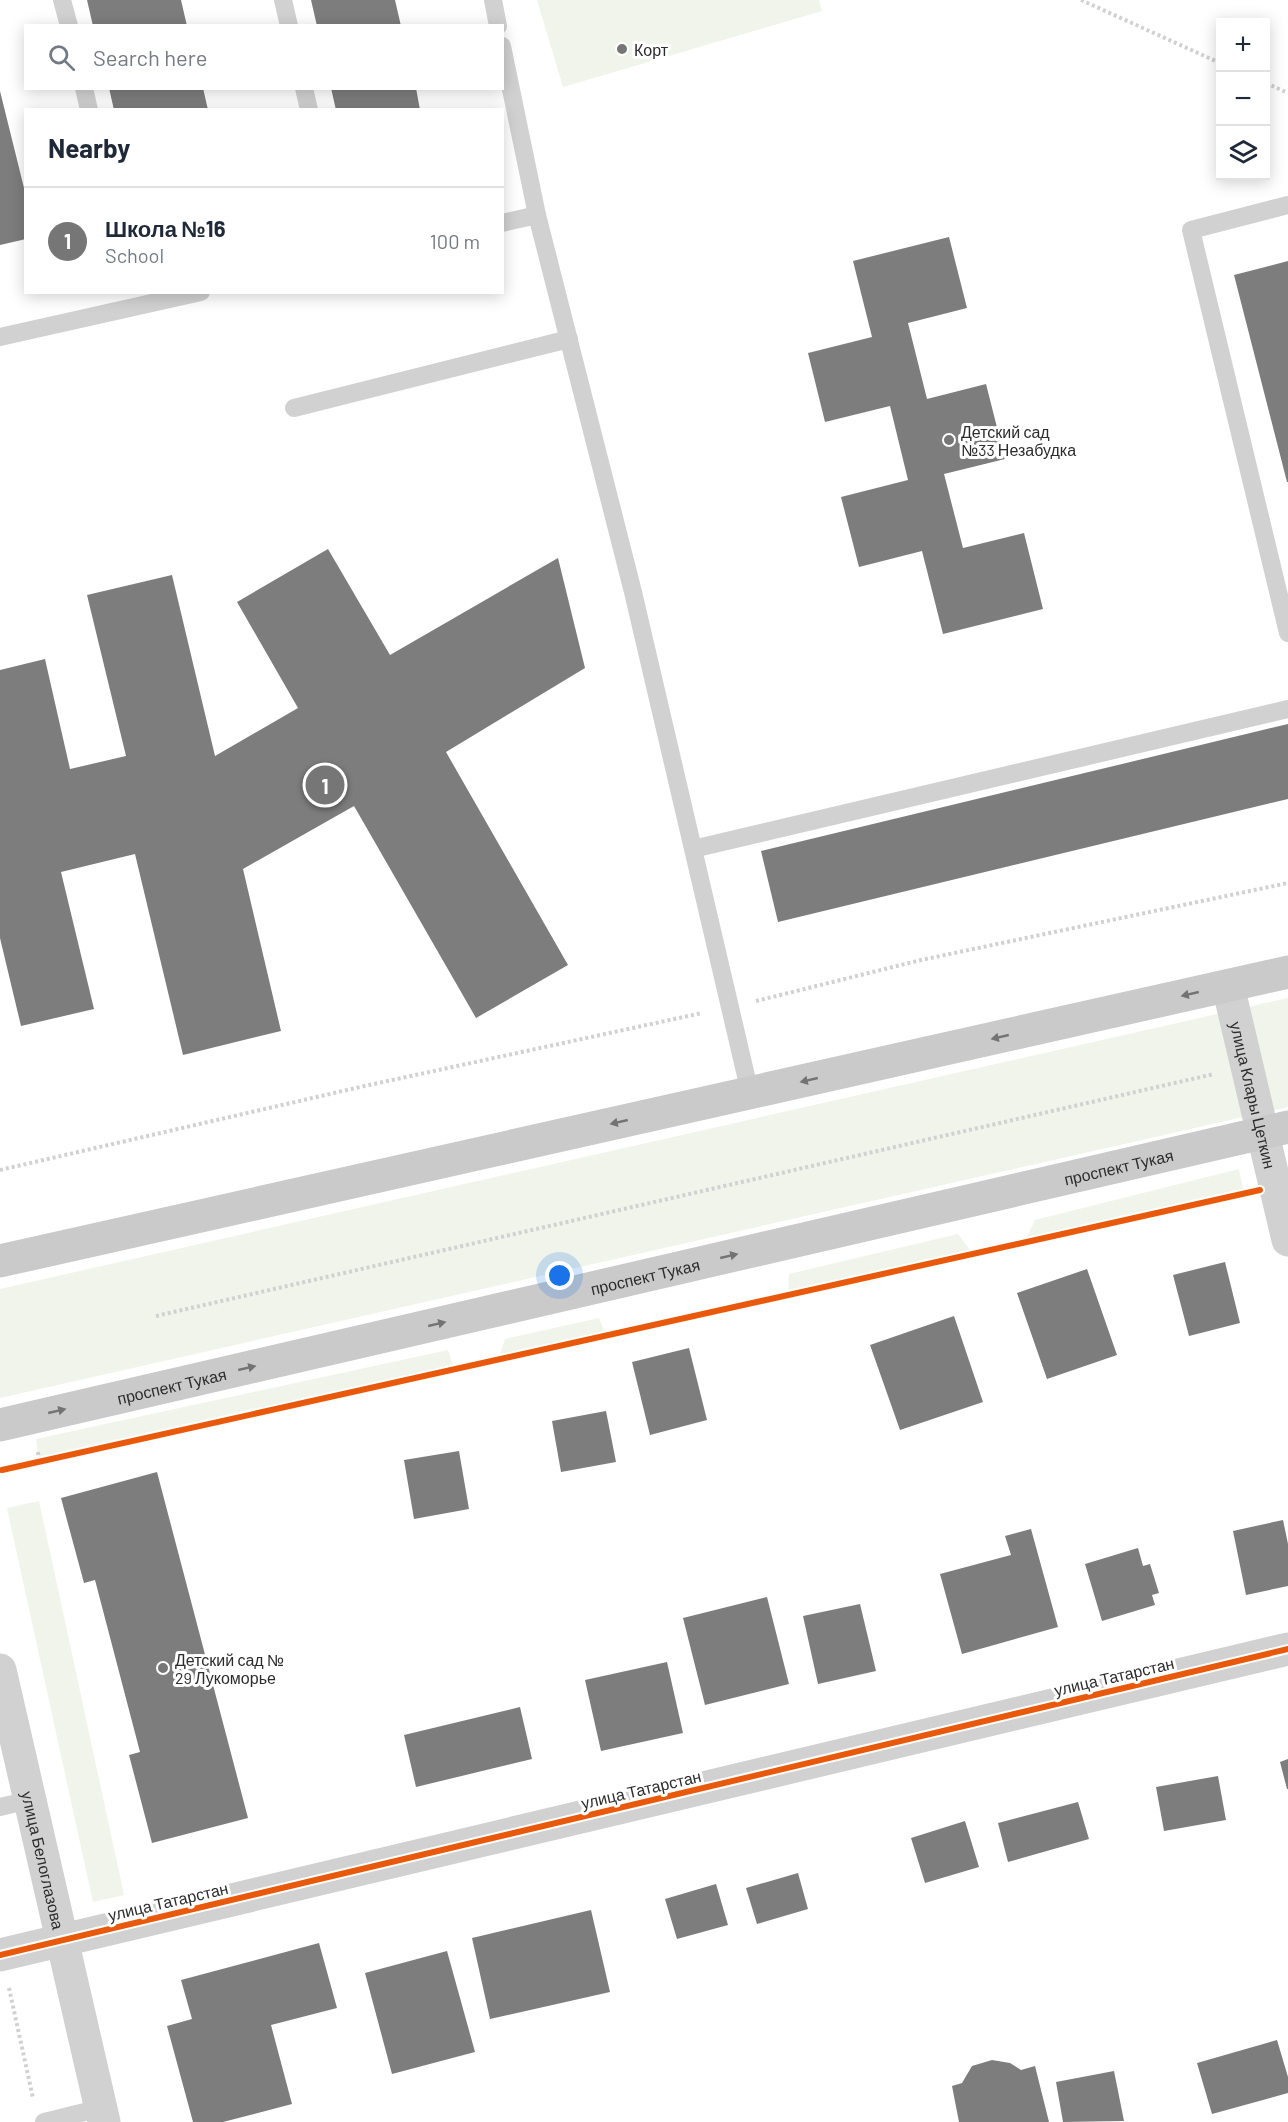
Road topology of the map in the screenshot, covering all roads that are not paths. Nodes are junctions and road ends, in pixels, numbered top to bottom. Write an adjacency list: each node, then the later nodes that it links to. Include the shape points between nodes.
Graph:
1 (62, 0): 4 (lane)
2 (283, 0): 5 (lane)
3 (493, 0): 6 (lane)
4 (68, 24)
5 (289, 24)
6 (498, 24)
7 (504, 56): 13 (lane)
8 (84, 90): 10 (lane)
9 (304, 90): 11 (lane)
10 (89, 108)
11 (309, 108)
12 (1288, 205): 20 (lane, via 1191,230)
13 (537, 215): 14 (lane); 18 (lane)
14 (504, 223)
15 (184, 294): 16 (lane)
16 (135, 300): 17 (lane)
17 (0, 337)
18 (569, 339): 19 (lane); 22 (lane)
19 (294, 408)
20 (1288, 633)
21 (1288, 709): 22 (lane)
22 (693, 849): 25 (lane)
23 (1288, 972): 24 (main road)
24 (1228, 986): 25 (main road, one-way to 25); 26 (street, улица Клары Цеткин)
25 (750, 1093): 28 (main road, one-way to 28)
26 (1276, 1130): 27 (street, улица Клары Цеткин); 29 (main road, проспект Тукая, one-way to 26)
27 (1288, 1240)
28 (0, 1261)
29 (0, 1425)
30 (1288, 1649): 33 (street, улица Татарстан)
31 (0, 1670): 32 (street, улица Белоглазова)
32 (15, 1803): 33 (street, улица Белоглазова)
33 (62, 1941): 34 (street, улица Татарстан); 35 (street, улица Белоглазова)
34 (1, 1955)
35 (102, 2115): 36 (lane)
36 (44, 2122)

